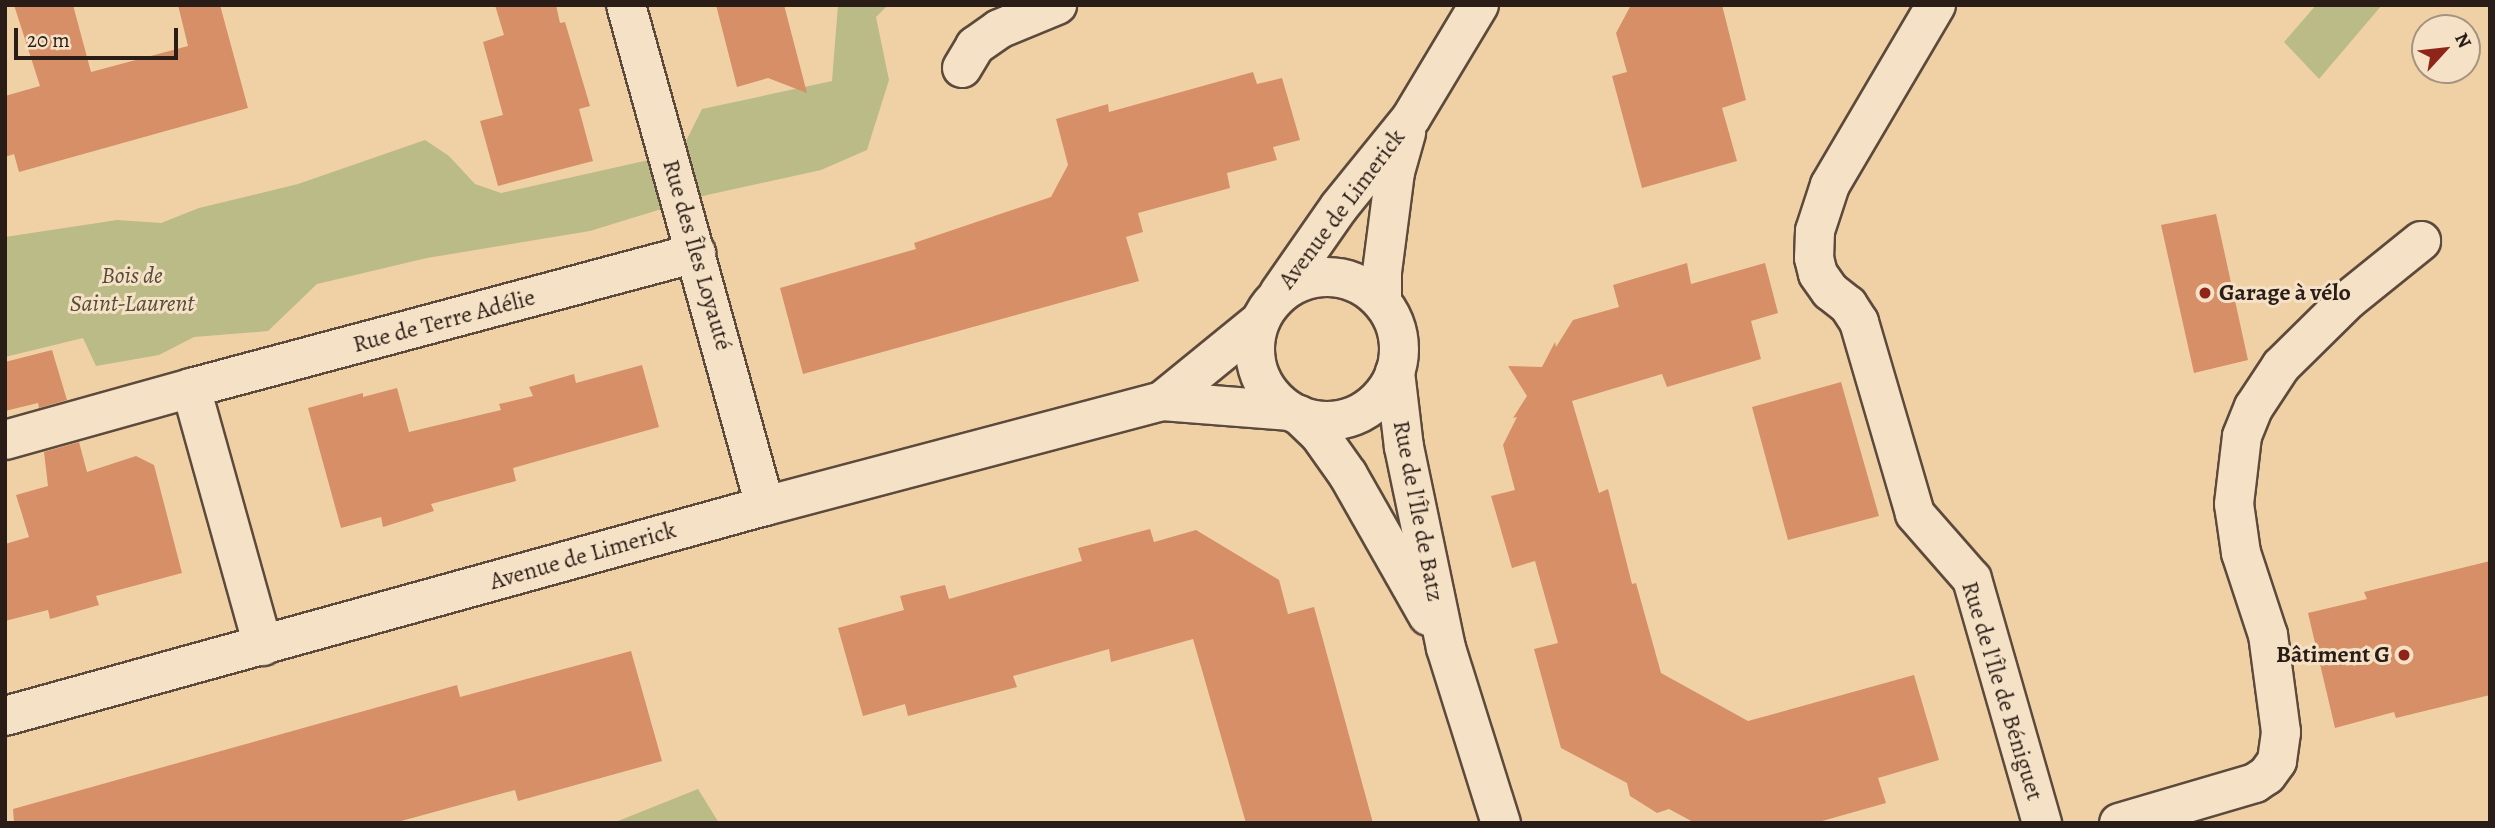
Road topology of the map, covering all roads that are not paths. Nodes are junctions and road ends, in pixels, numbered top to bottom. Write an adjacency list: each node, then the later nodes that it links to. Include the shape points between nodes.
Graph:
1 (626, 5): 8 (street, Rue des Îles Loyauté)
2 (1057, 5): 5 (street, via 999,29 975,46)
3 (1479, 5): 6 (street, Avenue de Limerick)
4 (1936, 5): 22 (street, Rue de l'Île de Béniguet, via 1830,185 1815,231 1814,258 1818,274 1859,322 1915,514 1972,579)
5 (962, 68)
6 (1411, 118): 9 (street, Avenue de Limerick, via 1395,172); 10 (street, Avenue de Limerick, via 1339,207)
7 (2421, 241): 20 (street, via 2369,282 2281,366 2242,436 2234,504 2241,553 2267,635 2281,744 2277,761 2255,783)
8 (696, 253): 12 (street, Rue de Terre Adélie); 16 (street, Rue des Îles Loyauté)
9 (1382, 301): 10 (street, via 1361,285 1317,277 1296,283); 11 (street, via 1398,335)
10 (1267, 311): 13 (street, Avenue de Limerick); 14 (street, via 1255,342 1258,367 1265,384)
11 (1395, 372): 14 (street, via 1375,403 1364,411 1323,421); 18 (street, Rue de l'Île de Batz, via 1404,447)
12 (191, 388): 15 (street, Rue de Terre Adélie); 17 (street)
13 (1162, 401): 14 (street, Avenue de Limerick); 16 (street, Avenue de Limerick)
14 (1293, 413): 18 (street, Rue de l'Île de Batz, via 1319,434 1348,475)
15 (5, 440)
16 (765, 506): 17 (street, Avenue de Limerick)
17 (263, 646): 19 (street, Avenue de Limerick)
18 (1446, 648): 21 (street, Rue de l'Île de Batz)
19 (5, 716)
20 (2165, 816): 23 (street)
21 (1501, 823)
22 (2042, 823)
23 (2119, 823)

